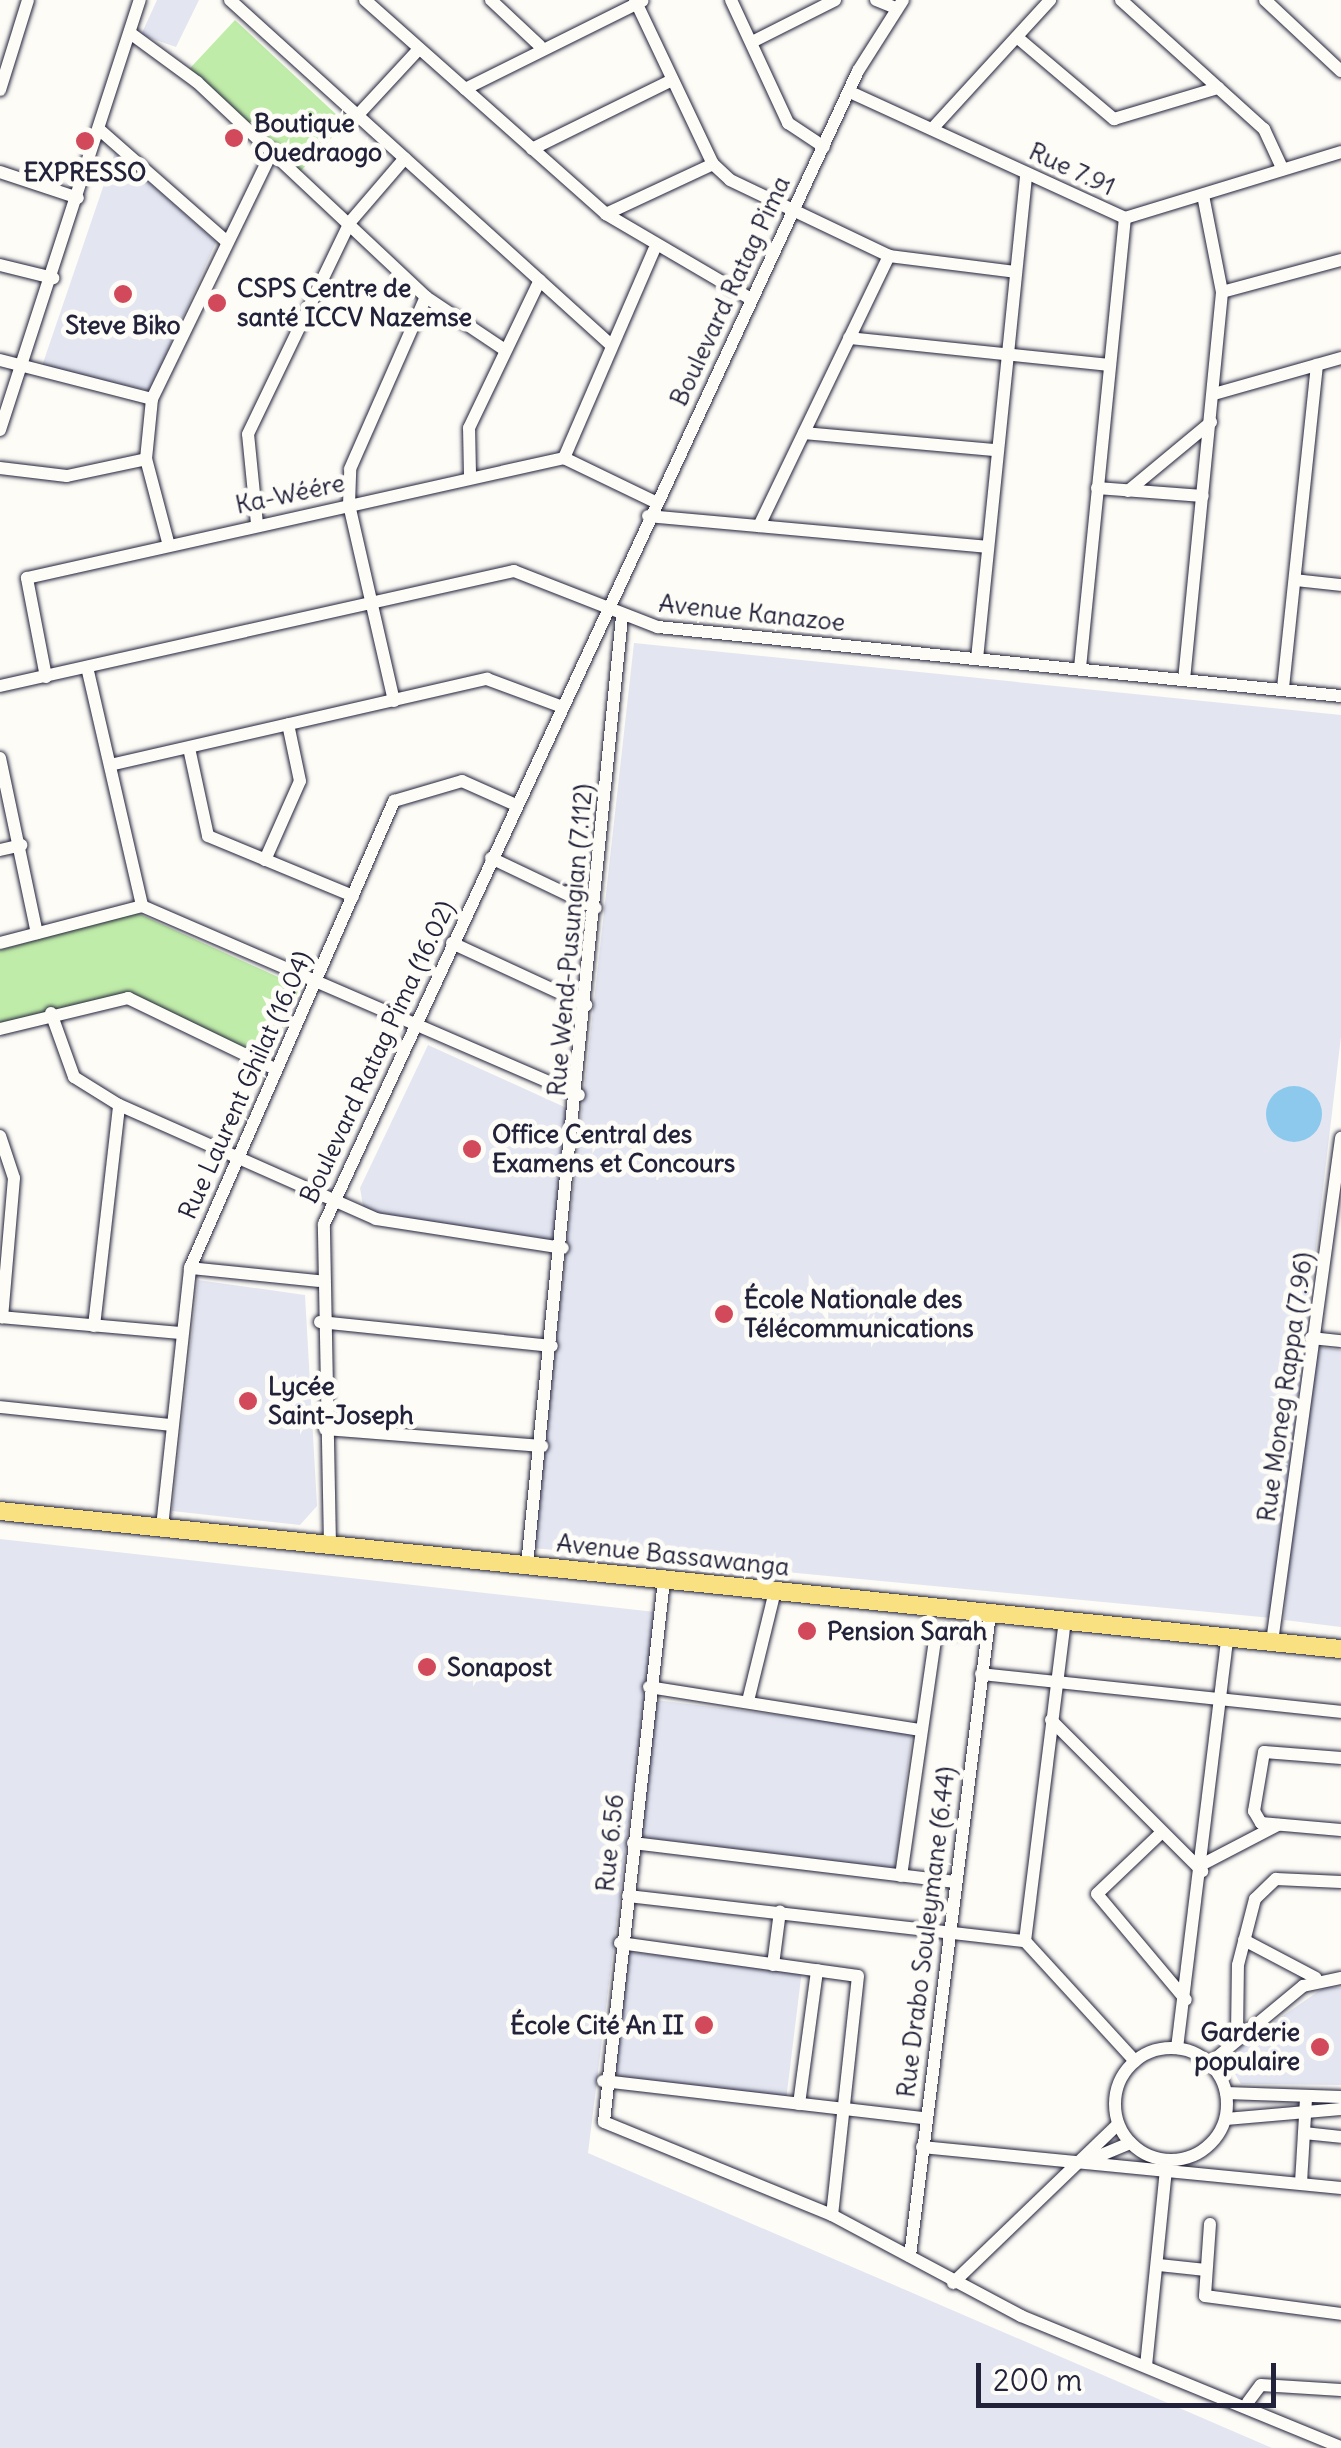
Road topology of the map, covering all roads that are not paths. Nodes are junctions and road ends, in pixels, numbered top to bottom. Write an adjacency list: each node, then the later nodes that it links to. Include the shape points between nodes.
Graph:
1 (28, 0): 23 (street)
2 (140, 0): 14 (street)
3 (230, 0): 25 (street)
4 (365, 0): 18 (street)
5 (491, 0): 17 (street)
6 (731, 0): 16 (street)
7 (835, 0): 16 (street)
8 (876, 0): 13 (street)
9 (1050, 0): 15 (street)
10 (1121, 0): 21 (street)
11 (1264, 0): 19 (street)
12 (638, 1): 17 (street); 20 (street)
13 (900, 4): 24 (street, Boulevard Ratag Pima)
14 (130, 33): 27 (street); 30 (street)
15 (1018, 38): 21 (street, via 1114,119); 26 (street)
16 (752, 42): 28 (street, via 788,123)
17 (540, 46): 22 (street)
18 (419, 49): 22 (street); 25 (street)
19 (1341, 71)
20 (672, 80): 29 (street); 33 (street)
21 (1218, 88): 34 (street, via 1264,129)
22 (465, 89): 29 (street)
23 (0, 90)
24 (850, 92): 26 (street, Rue 7.91); 28 (street, Boulevard Ratag Pima)
25 (356, 117): 32 (street)
26 (932, 129): 36 (street, Rue 7.91)
27 (101, 131): 38 (street); 43 (street)
28 (824, 147): 40 (street, Boulevard Ratag Pima)
29 (532, 149): 39 (street)
30 (273, 150): 42 (street); 43 (street)
31 (1341, 152): 34 (street, Rue 7.91)
32 (405, 158): 42 (street); 50 (street)
33 (713, 164): 39 (street); 40 (street)
34 (1282, 168): 37 (street, Rue 7.91)
35 (0, 172): 38 (street)
36 (1026, 173): 41 (street, Rue 7.91); 48 (street)
37 (1203, 195): 41 (street, Rue 7.91); 51 (street)
38 (78, 198): 49 (street)
39 (606, 214): 44 (street)
40 (790, 216): 45 (street); 53 (street, Boulevard Ratag Pima)
41 (1125, 218): 60 (street)
42 (350, 222): 52 (street); 79 (street, via 248,434)
43 (225, 240): 64 (street)
44 (654, 250): 53 (street); 55 (street)
45 (889, 256): 48 (street); 54 (street)
46 (1341, 260): 51 (street)
47 (0, 265): 49 (street)
48 (1015, 272): 57 (street)
49 (52, 278): 62 (street)
50 (540, 280): 55 (street); 56 (street)
51 (1222, 292): 63 (street)
52 (426, 297): 56 (street); 77 (street, via 358,439)
53 (751, 299): 76 (street, Boulevard Ratag Pima)
54 (849, 338): 57 (street); 67 (street)
55 (611, 346): 69 (street)
56 (505, 350): 72 (street, via 466,436)
57 (1005, 354): 60 (street); 68 (street)
58 (1341, 358): 61 (street)
59 (0, 360): 62 (street)
60 (1109, 365): 73 (street)
61 (1317, 365): 63 (street); 83 (street)
62 (26, 366): 64 (street); 66 (street)
63 (1214, 394): 65 (street)
64 (152, 399): 70 (street)
65 (1211, 422): 74 (street); 75 (street)
66 (0, 430)
67 (804, 432): 68 (street); 80 (street)
68 (996, 450): 82 (street)
69 (564, 458): 72 (street, Ka-Wéére); 76 (street)
70 (146, 460): 71 (street, via 67,476); 81 (street)
71 (0, 468)
72 (470, 474): 77 (street, Ka-Wéére)
73 (1097, 488): 74 (street); 90 (street)
74 (1128, 491): 75 (street)
75 (1204, 496): 92 (street)
76 (655, 502): 78 (street, Boulevard Ratag Pima)
77 (349, 504): 79 (street, Ka-Wéére); 85 (street)
78 (648, 516): 80 (street); 86 (street, Boulevard Ratag Pima)
79 (256, 524): 81 (street, Ka-Wéére)
80 (759, 526): 82 (street)
81 (168, 542): 91 (street, Ka-Wéére, via 25,580)
82 (986, 547): 88 (street)
83 (1296, 580): 84 (street); 94 (street)
84 (1341, 585)
85 (372, 602): 86 (street, Avenue Kanazoe, via 529,571); 89 (street, Avenue Kanazoe); 96 (street)
86 (605, 607): 87 (street, Avenue Kanazoe); 97 (street, Boulevard Ratag Pima (16.02))
87 (622, 616): 88 (street, Avenue Kanazoe); 109 (street, Rue Wend-Pusungian (7.112))
88 (978, 658): 90 (street, Avenue Kanazoe)
89 (87, 668): 91 (street, Avenue Kanazoe); 101 (street)
90 (1080, 668): 92 (street, Avenue Kanazoe)
91 (46, 677): 93 (street, Avenue Kanazoe)
92 (1184, 680): 94 (street, Avenue Kanazoe)
93 (0, 686)
94 (1283, 688): 95 (street, Avenue Kanazoe)
95 (1341, 696)
96 (394, 701): 97 (street, via 494,678); 98 (street)
97 (560, 706): 102 (street, Boulevard Ratag Pima (16.02))
98 (288, 724): 99 (street); 106 (street, via 300,781)
99 (189, 748): 101 (street); 106 (street, via 208,836)
100 (0, 762): 103 (street)
101 (110, 765): 108 (street)
102 (516, 804): 105 (street, Boulevard Ratag Pima (16.02)); 107 (street, Rue Laurent Ghilat (16.04), via 462,782 405,792)
103 (21, 845): 104 (street); 110 (street)
104 (0, 850)
105 (490, 858): 109 (street); 112 (street, Boulevard Ratag Pima (16.02))
106 (266, 860): 107 (street)
107 (352, 896): 113 (street, Rue Laurent Ghilat (16.04))
108 (142, 906): 110 (street); 113 (street)
109 (596, 908): 114 (street, Rue Wend-Pusungian (7.112))
110 (37, 932): 111 (street)
111 (0, 943)
112 (452, 943): 114 (street); 116 (street, Boulevard Ratag Pima (16.02))
113 (315, 982): 116 (street); 118 (street, Rue Laurent Ghilat (16.04))
114 (586, 1005): 119 (street, Rue Wend-Pusungian (7.112))
115 (51, 1014): 117 (street); 118 (street, via 128,998); 120 (street, via 74,1077)
116 (414, 1026): 119 (street); 124 (street, Boulevard Ratag Pima (16.02))
117 (0, 1029)
118 (275, 1069): 123 (street, Rue Laurent Ghilat (16.04))
119 (579, 1094): 125 (street, Rue Wend-Pusungian (7.112))
120 (120, 1104): 123 (street); 131 (street)
121 (0, 1136): 129 (street, via 14,1178)
122 (1341, 1138): 126 (street, Rue Moneg Rappa (7.96))
123 (233, 1156): 124 (street); 127 (street, Rue Laurent Ghilat (16.04))
124 (335, 1200): 125 (street, via 376,1219); 128 (street, Boulevard Ratag Pima (16.02), via 319,1238)
125 (563, 1248): 135 (street, Rue Wend-Pusungian (7.112))
126 (1335, 1251): 133 (street, Rue Moneg Rappa (7.96))
127 (190, 1268): 128 (street); 132 (street, Rue Laurent Ghilat (16.04))
128 (318, 1281): 130 (street, Boulevard Ratag Pima (16.02))
129 (1, 1317): 131 (street)
130 (320, 1322): 135 (street); 138 (street, Boulevard Ratag Pima (16.02))
131 (94, 1326): 132 (street)
132 (180, 1334): 137 (street, Rue Laurent Ghilat (16.04))
133 (1311, 1338): 134 (street); 150 (street, Rue Moneg Rappa (7.96))
134 (1341, 1341)
135 (552, 1346): 139 (street, Rue Wend-Pusungian (7.112))
136 (0, 1406): 137 (street)
137 (170, 1425): 141 (street, Rue Laurent Ghilat (16.04))
138 (325, 1429): 139 (street); 142 (street, Boulevard Ratag Pima (16.02))
139 (542, 1446): 143 (street, Rue Wend-Pusungian (7.112))
140 (0, 1511): 141 (highway, Avenue Bassawanga)
141 (162, 1527): 142 (highway, Avenue Bassawanga)
142 (330, 1545): 143 (highway, Avenue Bassawanga)
143 (527, 1565): 144 (highway, Avenue Bassawanga)
144 (664, 1580): 145 (highway, Avenue Bassawanga); 154 (street, Rue 6.56)
145 (775, 1591): 146 (highway, Avenue Bassawanga); 156 (street)
146 (990, 1614): 147 (highway, Avenue Bassawanga); 148 (street, Rue Drabo Souleymane (6.44))
147 (1065, 1621): 149 (highway, Avenue Bassawanga); 153 (street)
148 (986, 1634): 152 (street, Rue Drabo Souleymane (6.44)); 159 (street, via 936,1632)
149 (1227, 1638): 150 (highway, Avenue Bassawanga); 155 (street)
150 (1272, 1642): 151 (highway, Avenue Bassawanga)
151 (1341, 1649)
152 (982, 1674): 153 (street); 167 (street, Rue Drabo Souleymane (6.44))
153 (1054, 1680): 155 (street); 158 (street)
154 (648, 1687): 156 (street); 164 (street, Rue 6.56)
155 (1224, 1700): 157 (street); 165 (street)
156 (748, 1701): 159 (street)
157 (1341, 1712)
158 (1050, 1720): 163 (street); 173 (street)
159 (920, 1730): 166 (street)
160 (1341, 1758): 161 (street, via 1264,1752 1254,1812 1261,1823)
161 (1280, 1824): 162 (street); 165 (street)
162 (1341, 1830)
163 (1160, 1833): 165 (street); 179 (street, via 1096,1894)
164 (633, 1843): 166 (street); 169 (street, Rue 6.56)
165 (1202, 1868): 179 (street)
166 (902, 1876): 167 (street)
167 (956, 1882): 171 (street, Rue Drabo Souleymane (6.44))
168 (1341, 1882): 172 (street, via 1276,1880 1255,1899)
169 (628, 1896): 170 (street); 174 (street, Rue 6.56)
170 (780, 1911): 171 (street); 175 (street)
171 (950, 1931): 173 (street); 191 (street, Rue Drabo Souleymane (6.44))
172 (1244, 1940): 177 (street); 180 (street)
173 (1026, 1941): 182 (street)
174 (620, 1943): 175 (street); 184 (street, Rue 6.56)
175 (773, 1965): 176 (street)
176 (817, 1970): 187 (street); 190 (street, via 862,1982)
177 (1316, 1978): 178 (street); 180 (street)
178 (1341, 1978)
179 (1186, 2000): 181 (street)
180 (1236, 2034): 183 (street)
181 (1177, 2048): 182 (street); 183 (street)
182 (1135, 2060): 193 (street, via 1116,2092)
183 (1210, 2063): 185 (street)
184 (603, 2081): 187 (street); 202 (street, Rue 6.56, via 599,2111 618,2131)
185 (1226, 2093): 188 (street); 192 (street)
186 (1341, 2097): 188 (street)
187 (799, 2104): 190 (street)
188 (1306, 2104): 189 (street); 192 (street); 194 (street)
189 (1341, 2109)
190 (843, 2110): 191 (street); 202 (street)
191 (925, 2118): 197 (street, Rue Drabo Souleymane (6.44))
192 (1226, 2119): 196 (street, via 1188,2157 1152,2157)
193 (1118, 2124): 196 (street); 198 (street)
194 (1304, 2133): 195 (street); 200 (street)
195 (1341, 2138)
196 (1130, 2143): 198 (street)
197 (922, 2147): 198 (street); 204 (street, Rue Drabo Souleymane (6.44))
198 (1079, 2166): 199 (street); 207 (street)
199 (1166, 2168): 200 (street); 205 (street)
200 (1302, 2183): 201 (street)
201 (1340, 2189)
202 (832, 2215): 204 (street)
203 (1210, 2224): 206 (street)
204 (910, 2256): 207 (street)
205 (1159, 2265): 206 (street); 209 (street)
206 (1206, 2270): 208 (street, via 1210,2299)
207 (953, 2282): 209 (street)
208 (1341, 2314)
209 (1146, 2366): 211 (street)
210 (1341, 2390): 211 (street, via 1272,2384)
211 (1248, 2402): 212 (street)
212 (1341, 2447)

